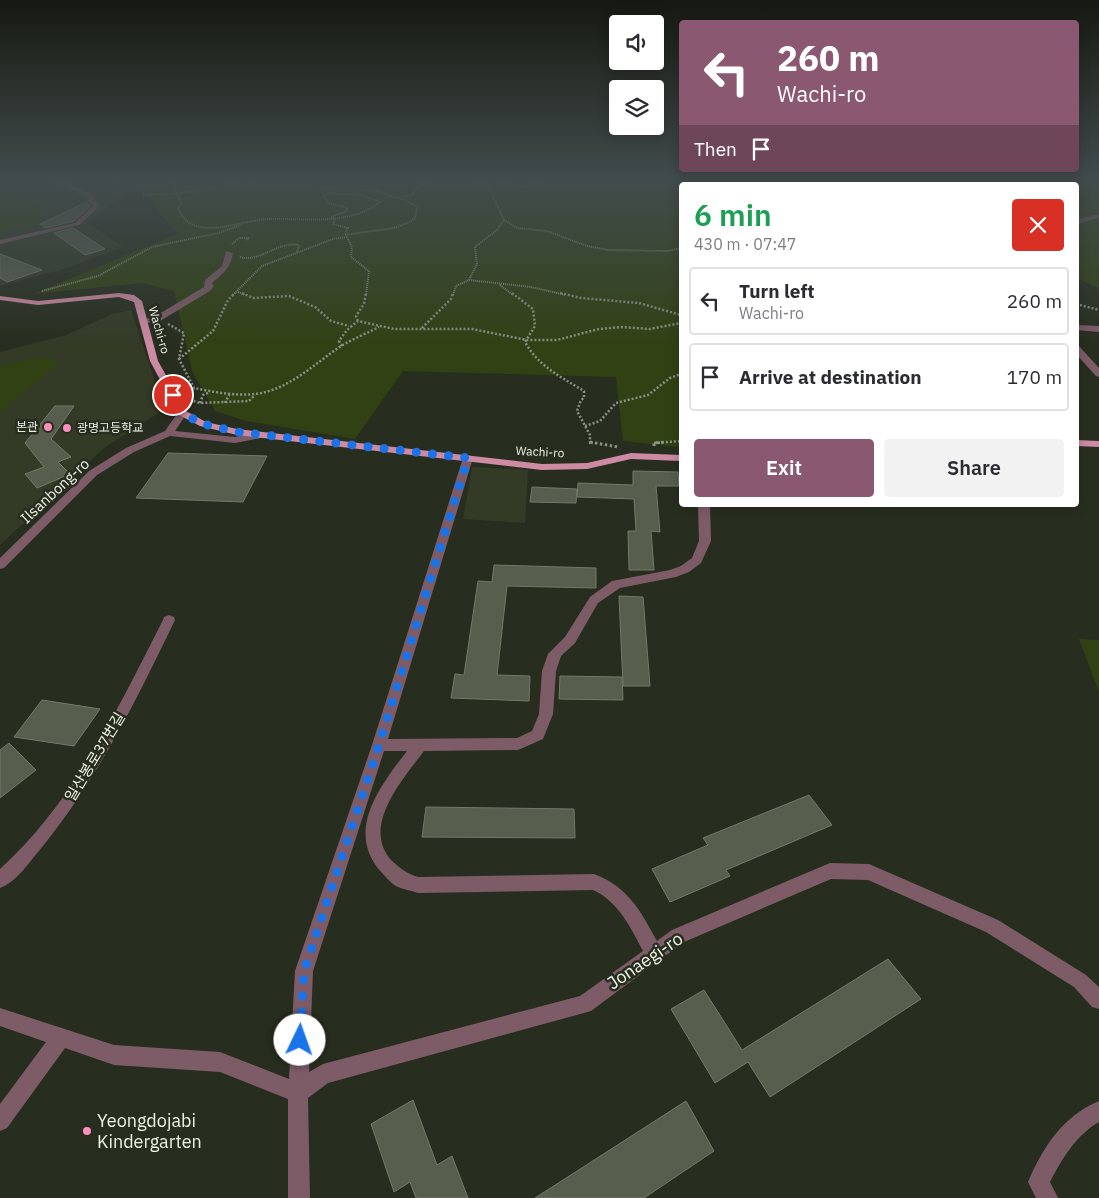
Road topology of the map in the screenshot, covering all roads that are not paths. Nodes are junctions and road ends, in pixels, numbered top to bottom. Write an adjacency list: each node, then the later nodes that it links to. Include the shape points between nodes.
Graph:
1 (30, 235): 2 (street)
2 (0, 242)
3 (229, 253): 5 (street, via 228,264 208,282 207,290 157,319)
4 (0, 298): 5 (main road, Wachi-ro, via 38,303 119,295 131,297 138,302)
5 (144, 322): 10 (main road, Wachi-ro, via 154,361)
6 (1079, 327): 7 (street)
7 (1099, 329)
8 (1079, 351): 9 (street)
9 (1099, 374)
10 (182, 413): 11 (street); 12 (main road, Wachi-ro, via 203,424)
11 (169, 433): 12 (street, via 236,440); 18 (street, Ilsanbong-ro, via 130,450 93,473)
12 (262, 435): 15 (main road, Wachi-ro)
13 (1079, 442): 14 (main road)
14 (1099, 444)
15 (468, 458): 16 (main road, Wachi-ro, via 542,467 587,466 631,456); 20 (street)
16 (679, 458)
17 (704, 507): 21 (street, via 705,541 697,560 672,574 616,584 594,600 570,640 555,654 549,671 546,714 538,735 518,744)
18 (0, 565)
19 (169, 620): 22 (street, 일산봉로37번길, via 118,722 70,801 15,868)
20 (379, 745): 21 (street); 27 (street, via 304,971)
21 (420, 746): 23 (street, via 389,786 375,816 373,833 378,857 399,879 418,886 594,882 606,885 628,909)
22 (0, 880)
23 (654, 953): 24 (street, Jonaegi-ro, via 678,936 830,871 869,872 992,926 1080,981); 27 (street, Jonaegi-ro, via 584,1004 323,1074)
24 (1099, 1000)
25 (0, 1017): 26 (street)
26 (61, 1038): 27 (street, via 114,1056 220,1062); 29 (street)
27 (298, 1093): 30 (street)
28 (1099, 1111): 31 (street, via 1086,1117 1052,1154 1039,1182)
29 (0, 1121)
30 (299, 1198)
31 (1046, 1198)

